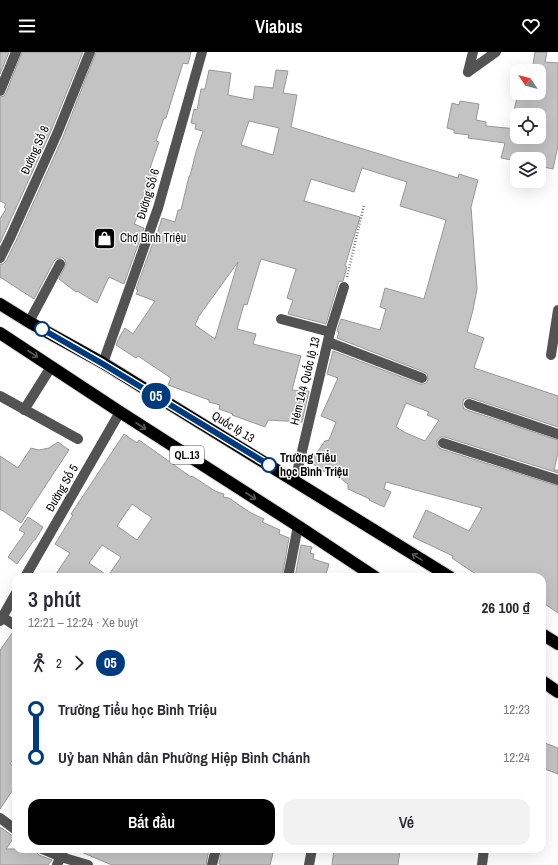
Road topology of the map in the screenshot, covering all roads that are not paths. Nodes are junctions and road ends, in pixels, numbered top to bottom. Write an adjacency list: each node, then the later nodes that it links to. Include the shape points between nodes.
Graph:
1 (16, 52): 6 (street)
2 (90, 52): 7 (street, Đường Số 8, via 54,141)
3 (202, 52): 17 (street, Đường Số 6, via 158,208)
4 (474, 52): 5 (street, via 468,72)
5 (496, 52)
6 (0, 91)
7 (0, 258)
8 (60, 264): 13 (street)
9 (344, 287): 15 (street, Hẻm 144 Quốc lộ 13)
10 (0, 304): 13 (highway, Quốc lộ 13 / QL.13)
11 (558, 310): 16 (street)
12 (281, 319): 15 (street)
13 (29, 322): 17 (highway, Quốc lộ 13 / QL.13)
14 (0, 333): 18 (highway, QL.13, one-way to 18)
15 (329, 337): 19 (street); 28 (street, Hẻm 144 Quốc lộ 13)
16 (551, 355)
17 (103, 364): 28 (highway, Quốc lộ 13 / QL.13)
18 (51, 367): 22 (street); 23 (highway, QL.13)
19 (422, 378)
20 (0, 396): 22 (street)
21 (469, 404): 24 (street)
22 (24, 410): 25 (street)
23 (120, 412): 29 (highway, QL.13, one-way to 29); 30 (street, Đường Số 5)
24 (558, 434)
25 (78, 439)
26 (443, 443): 27 (street)
27 (558, 480)
28 (295, 481): 33 (highway, Quốc lộ 13 / QL.13, one-way to 28)
29 (298, 526): 31 (street); 32 (highway, QL.13)
30 (27, 573)
31 (289, 573)
32 (360, 573)
33 (444, 573)
34 (12, 600): 35 (street)
35 (1, 619): 36 (street)
36 (12, 624)
37 (546, 636): 38 (highway)
38 (558, 644)
39 (546, 684): 40 (highway)
40 (558, 692)
41 (0, 818): 42 (street)
42 (12, 827)
43 (52, 853): 47 (street)
44 (215, 853): 49 (street)
45 (311, 853): 50 (street)
46 (484, 853): 51 (street)
47 (61, 857): 48 (street)
48 (88, 865)
49 (212, 865)
50 (309, 865)
51 (482, 865)

